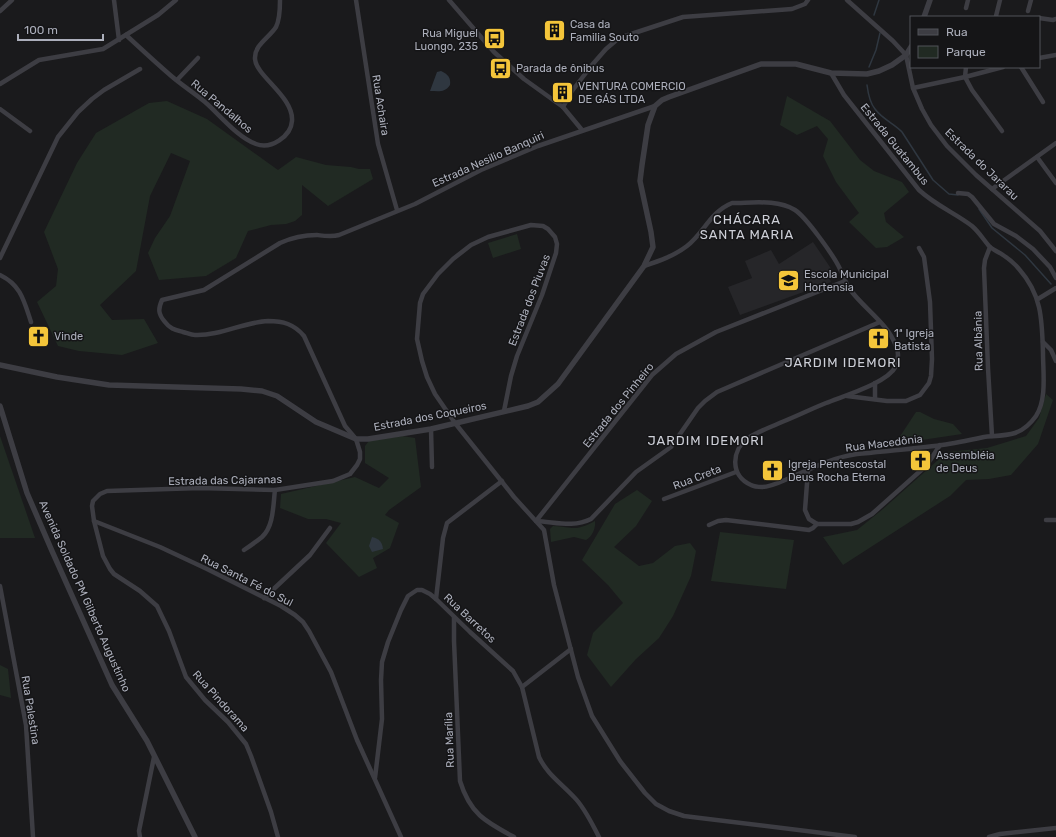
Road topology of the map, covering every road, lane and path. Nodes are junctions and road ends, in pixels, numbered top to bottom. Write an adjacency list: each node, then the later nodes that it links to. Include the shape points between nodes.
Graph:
1 (12, 0): 14 (street)
2 (114, 0): 21 (street)
3 (176, 0): 20 (street)
4 (280, 0): 33 (street, Rua Pandalhos, via 277,25 261,44 255,59 290,111 291,127 285,136 268,145 252,142)
5 (356, 0): 48 (street, Rua Achaira, via 378,144)
6 (450, 0): 38 (street, via 494,52 524,79)
7 (808, 0): 38 (street, via 805,4 792,9 683,17 619,38 592,65)
8 (847, 0): 24 (street)
9 (930, 0): 16 (street)
10 (968, 0): 13 (street)
11 (1000, 0): 17 (street)
12 (1030, 0): 15 (street)
13 (966, 8)
14 (0, 11)
15 (1028, 11)
16 (924, 16)
17 (996, 16)
18 (1040, 18): 19 (street)
19 (1056, 18)
20 (126, 35): 21 (street); 33 (street, Rua Pandalhos)
21 (119, 40): 34 (street, via 99,50 39,60)
22 (910, 49): 24 (street)
23 (1056, 55): 26 (street)
24 (906, 56): 31 (street, Estrada Nesilio Banquiri, via 886,68 867,74); 35 (street, Estrada do Jararau)
25 (198, 58): 33 (street)
26 (1040, 58)
27 (140, 68): 52 (street, via 92,99 58,137)
28 (966, 68): 32 (street)
29 (999, 68): 32 (street)
30 (1022, 68): 36 (street)
31 (831, 73): 37 (street, Estrada Nesilio Banquiri, via 796,64 761,64 669,97); 49 (street, Estrada Guatambus, via 844,95 920,190 974,228)
32 (965, 77): 35 (street); 42 (street)
33 (177, 80)
34 (0, 84)
35 (913, 88): 46 (street, Estrada do Jararau, via 931,125 947,146)
36 (1044, 102)
37 (655, 106): 40 (street, Estrada Nesilio Banquiri); 53 (street, Estrada dos Coqueiros, via 648,125 640,181 653,247)
38 (563, 107): 40 (street)
39 (0, 109): 41 (street)
40 (582, 130): 48 (street, Estrada Nesilio Banquiri, via 481,170 415,204)
41 (30, 131)
42 (1002, 131)
43 (1056, 143): 44 (street)
44 (1037, 157): 45 (street); 46 (street)
45 (1056, 183)
46 (992, 189): 51 (street, Estrada do Jararau, via 1040,231)
47 (958, 193): 55 (street, via 968,194 994,224 1026,243 1050,267)
48 (397, 210): 59 (street, Estrada Nesilio Banquiri, via 335,236 316,235 288,239 204,290)
49 (990, 247): 58 (street, Rua Macedônia, via 1018,267); 72 (street, Rua Albânia, via 984,268)
50 (920, 248): 67 (street, via 924,257 930,302 932,359 929,384 920,395 906,402)
51 (1056, 251)
52 (0, 258)
53 (644, 266): 56 (street, via 673,255 687,246 716,213 732,203 777,203 792,208 804,218 833,257); 69 (street, Estrada dos Coqueiros, via 558,384 538,402)
54 (0, 275): 60 (street, via 15,284)
55 (1056, 278)
56 (845, 281): 61 (street); 85 (street, Estrada dos Pinheiro, via 716,332 676,354 652,376)
57 (1056, 288): 58 (street)
58 (1038, 299): 62 (street, Rua Macedônia)
59 (162, 300): 73 (street, Estrada das Cajaranas, via 158,308 159,314 166,324 175,330 194,335 206,335 267,321 283,322 294,327 304,336 345,426)
60 (31, 322)
61 (880, 322): 65 (street, via 893,338 898,354 894,369); 85 (street, via 717,392 698,408 671,447 636,472 592,519 569,525)
62 (1043, 342): 63 (street, via 1051,350); 72 (street, Rua Macedônia, via 1043,388 1038,413 1018,432)
63 (1056, 361)
64 (0, 365): 73 (street, Estrada dos Coqueiros, via 109,385 262,391 277,396 333,431)
65 (875, 383): 66 (street); 67 (street)
66 (847, 396): 67 (street); 77 (street, via 828,402 746,440 737,452)
67 (875, 399)
68 (0, 406): 96 (street, Avenida Soldado PM Gilberto Augustinho, via 27,493 52,551 112,685)
69 (504, 411): 70 (street, Estrada dos Coqueiros); 70 (street, Estrada dos Piuvas, via 517,356 556,253 556,237 543,226 531,225 488,237 471,245 438,274 423,294 418,315 417,339 422,361 435,394)
70 (455, 423): 71 (street, Estrada dos Coqueiros); 78 (street, Estrada dos Piuvas)
71 (431, 428): 73 (street, Estrada dos Coqueiros); 75 (street)
72 (992, 436): 74 (street, Rua Macedônia)
73 (356, 440): 79 (street, Estrada das Cajaranas, via 360,459 350,474 333,481)
74 (940, 445): 76 (street, Rua Macedônia, via 849,455); 86 (street, via 927,465 864,519 851,524)
75 (432, 467)
76 (808, 470): 77 (street, Rua Macedônia, via 762,488 749,484); 86 (street, via 805,510 809,519)
77 (736, 472): 81 (street, Rua Creta)
78 (502, 481): 85 (street, Estrada dos Piuvas); 92 (street, via 447,523)
79 (276, 490): 80 (street, Estrada das Cajaranas, via 200,488); 89 (street, via 267,531)
80 (107, 491): 84 (street, Rua Pindorama, via 93,501)
81 (664, 499)
82 (1046, 520): 83 (street)
83 (1056, 520)
84 (94, 521): 91 (street, Rua Santa Fé do Sul, via 160,546); 103 (street, Rua Pindorama, via 103,556 110,570 157,606 186,677 246,744)
85 (536, 521): 94 (street, Estrada dos Piuvas, via 546,535 554,585)
86 (817, 524): 87 (street, via 809,530 726,520)
87 (709, 525)
88 (330, 528): 91 (street, via 310,555)
89 (244, 550)
90 (0, 586): 100 (street, Rua Palestina, via 26,725)
91 (264, 598): 97 (street, Rua Santa Fé do Sul, via 295,615 309,631 331,672 357,740)
92 (436, 599): 93 (street, Rua Barretos); 97 (street, Rua Barretos, via 422,590 412,592 401,610 388,642 382,662 382,719)
93 (454, 617): 95 (street, Rua Barretos, via 513,671); 105 (street, Rua Marília, via 460,781 463,791 478,814)
94 (571, 649): 95 (street); 107 (street, Estrada dos Piuvas, via 592,716 624,767 656,804 669,812 684,816)
95 (522, 687): 106 (street, Rua Barretos, via 543,766 575,797)
96 (154, 757): 101 (street, via 139,831); 102 (street, Avenida Soldado PM Gilberto Augustinho)
97 (375, 778): 104 (street, Rua Santa Fé do Sul)
98 (1056, 828): 99 (street)
99 (1013, 835): 109 (street)
100 (33, 837)
101 (140, 837)
102 (195, 837)
103 (278, 837)
104 (401, 837)
105 (514, 837)
106 (599, 837)
107 (844, 837): 108 (street, Estrada dos Piuvas)
108 (855, 837)
109 (989, 837)

